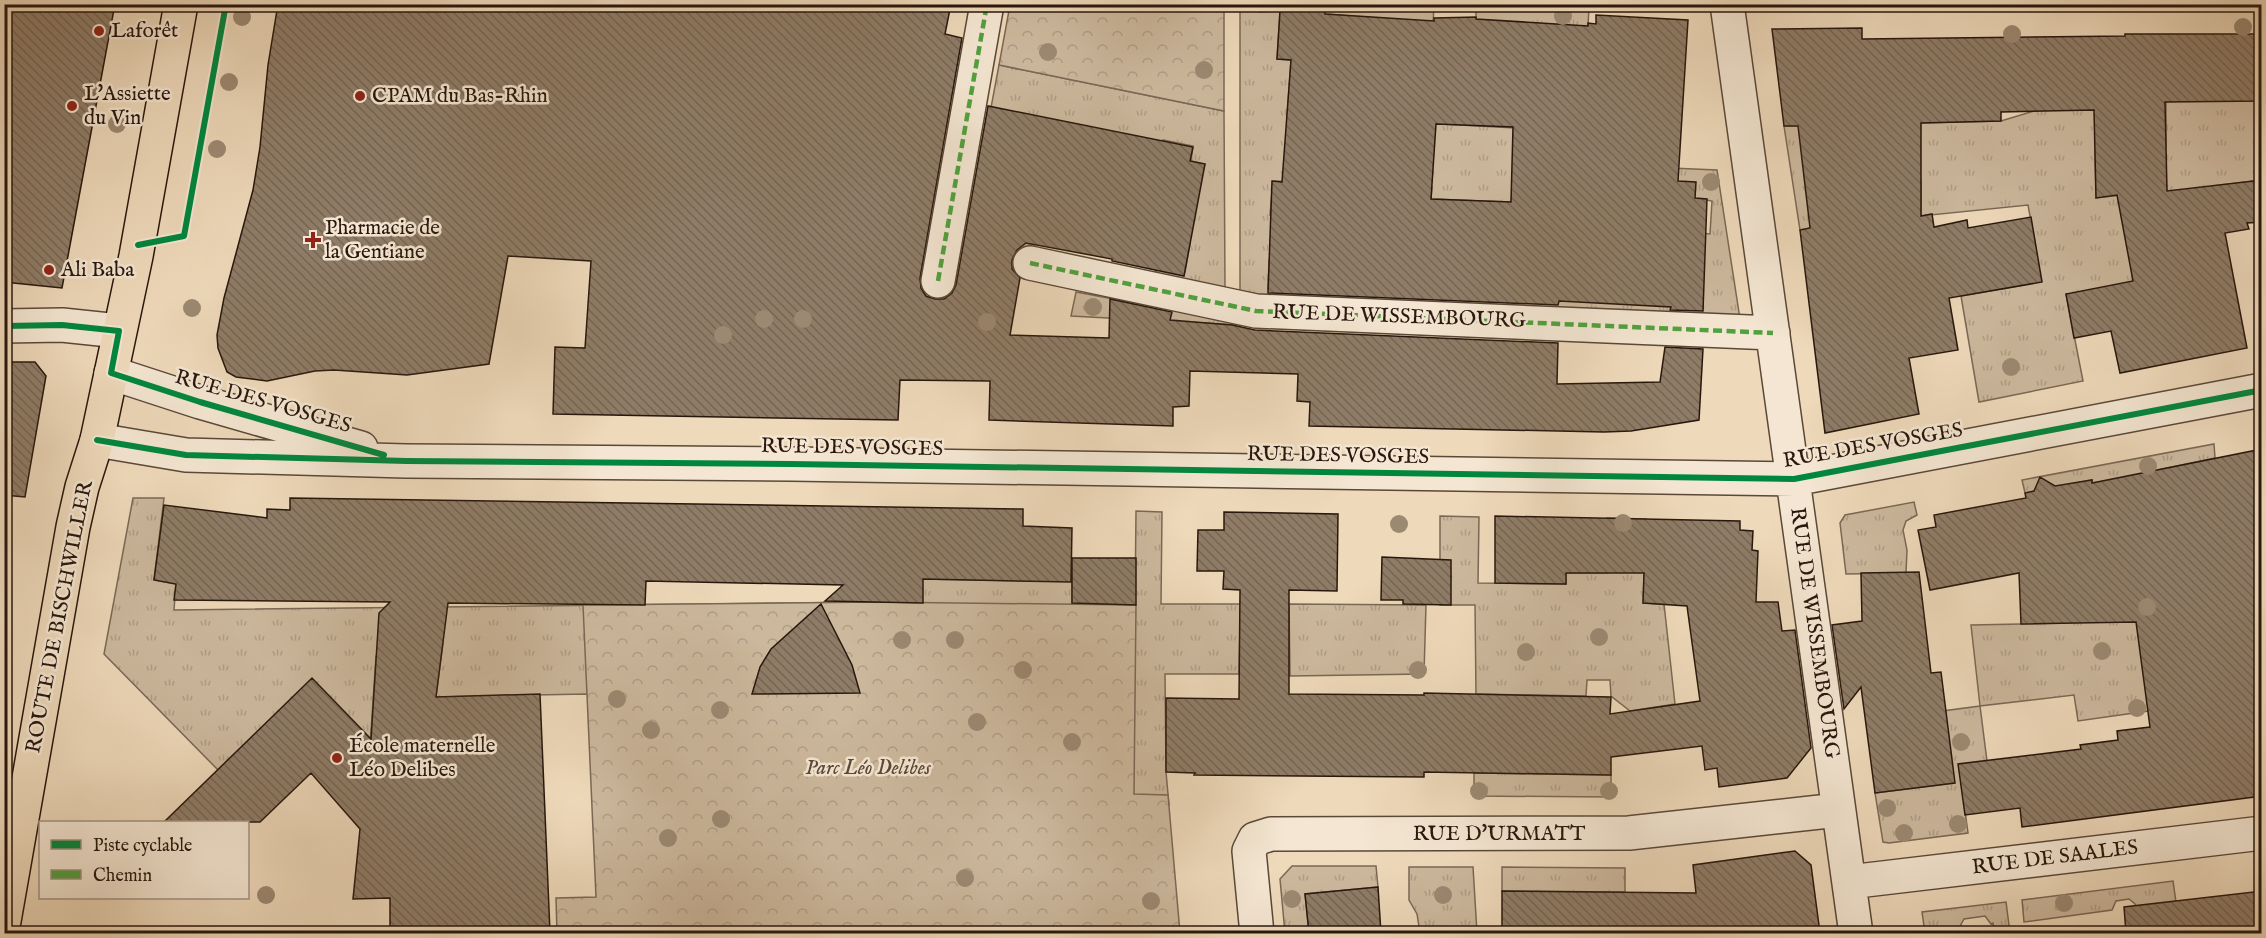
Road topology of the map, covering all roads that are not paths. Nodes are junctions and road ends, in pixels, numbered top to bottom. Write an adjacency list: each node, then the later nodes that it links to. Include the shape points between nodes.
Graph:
1 (181, 4): 7 (main road, ROUTE DE BISCHWILLER)
2 (987, 4): 5 (street)
3 (1727, 4): 8 (street, RUE DE WISSEMBOURG)
4 (1030, 263): 8 (street, RUE DE WISSEMBOURG, via 1256,311)
5 (938, 281)
6 (4, 326): 7 (street, via 62,325)
7 (119, 331): 9 (main road, ROUTE DE BISCHWILLER)
8 (1773, 333): 13 (street, RUE DE WISSEMBOURG)
9 (111, 373): 11 (main road, ROUTE DE BISCHWILLER); 12 (street, RUE DES VOSGES)
10 (2262, 390): 13 (street, RUE DES VOSGES)
11 (97, 440): 12 (street, RUE DES VOSGES, via 186,455); 17 (main road, ROUTE DE BISCHWILLER, via 73,527)
12 (406, 461): 13 (street, RUE DES VOSGES)
13 (1794, 479): 14 (street, RUE DE WISSEMBOURG)
14 (1838, 810): 16 (street, RUE DE WISSEMBOURG); 18 (street, RUE D'URMATT, via 1629,833 1271,834 1255,839 1250,851)
15 (2262, 833): 16 (street, RUE DE SAALES)
16 (1849, 882): 19 (street, RUE DE WISSEMBOURG)
17 (4, 921)
18 (1257, 933)
19 (1856, 933)

